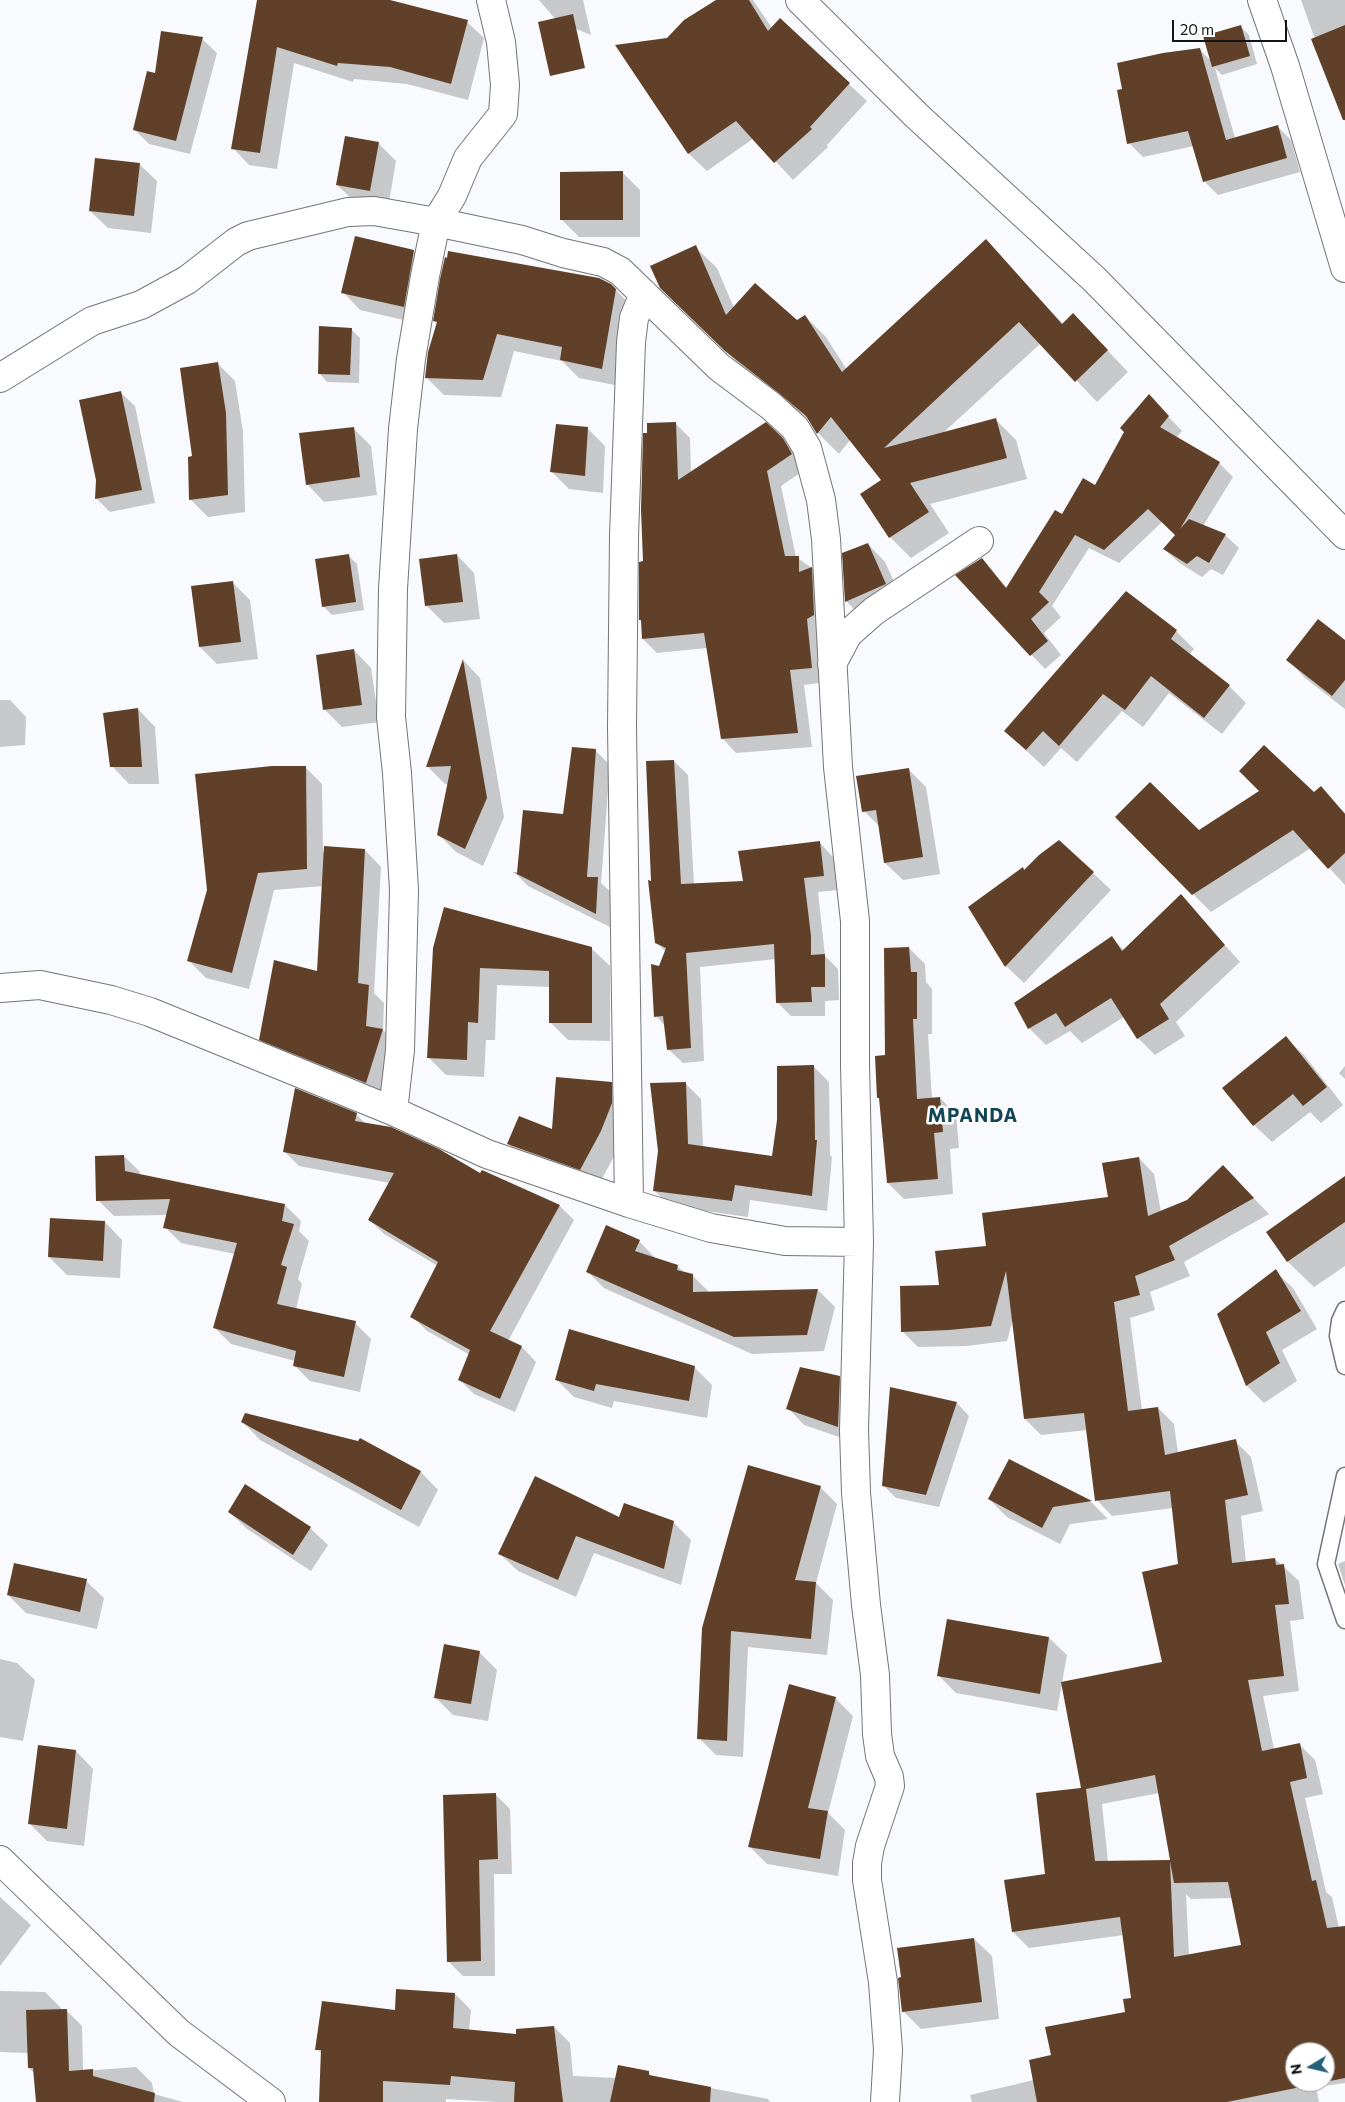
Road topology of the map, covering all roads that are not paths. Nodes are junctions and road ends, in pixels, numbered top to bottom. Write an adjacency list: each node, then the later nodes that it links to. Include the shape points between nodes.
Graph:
1 (491, 0): 4 (street, via 501,42 505,86 503,114 468,158 452,196)
2 (800, 0): 8 (street, via 917,116 1094,279)
3 (1262, 0): 5 (street)
4 (436, 222): 6 (street, via 522,240 603,262 620,271); 7 (street, via 374,211 348,212 248,236 186,280 140,305 92,321); 12 (street, via 409,376 398,491 391,717 400,799 404,890 400,1050)
5 (1345, 268)
6 (644, 294): 10 (street, via 719,367 795,428 807,448 821,500 826,539); 13 (street, via 634,318 631,342 624,536 622,727)
7 (0, 378)
8 (1345, 535)
9 (978, 540): 10 (street, via 874,611 848,634)
10 (832, 664): 14 (street, via 838,767 855,921)
11 (0, 988): 12 (street, via 40,985 150,1012)
12 (393, 1111): 13 (street, via 487,1154)
13 (629, 1204): 14 (street, via 711,1228 785,1241)
14 (859, 1242): 23 (street, via 854,1430 856,1492 880,1756 890,1786 867,1863 886,2021)
15 (1345, 1310): 16 (lane, via 1338,1336)
16 (1345, 1366)
17 (1345, 1476): 19 (lane)
18 (1345, 1544): 19 (lane)
19 (1330, 1550): 20 (lane, via 1326,1564)
20 (1345, 1620)
21 (0, 1860): 22 (street, via 179,2033)
22 (271, 2102)
23 (885, 2102)

